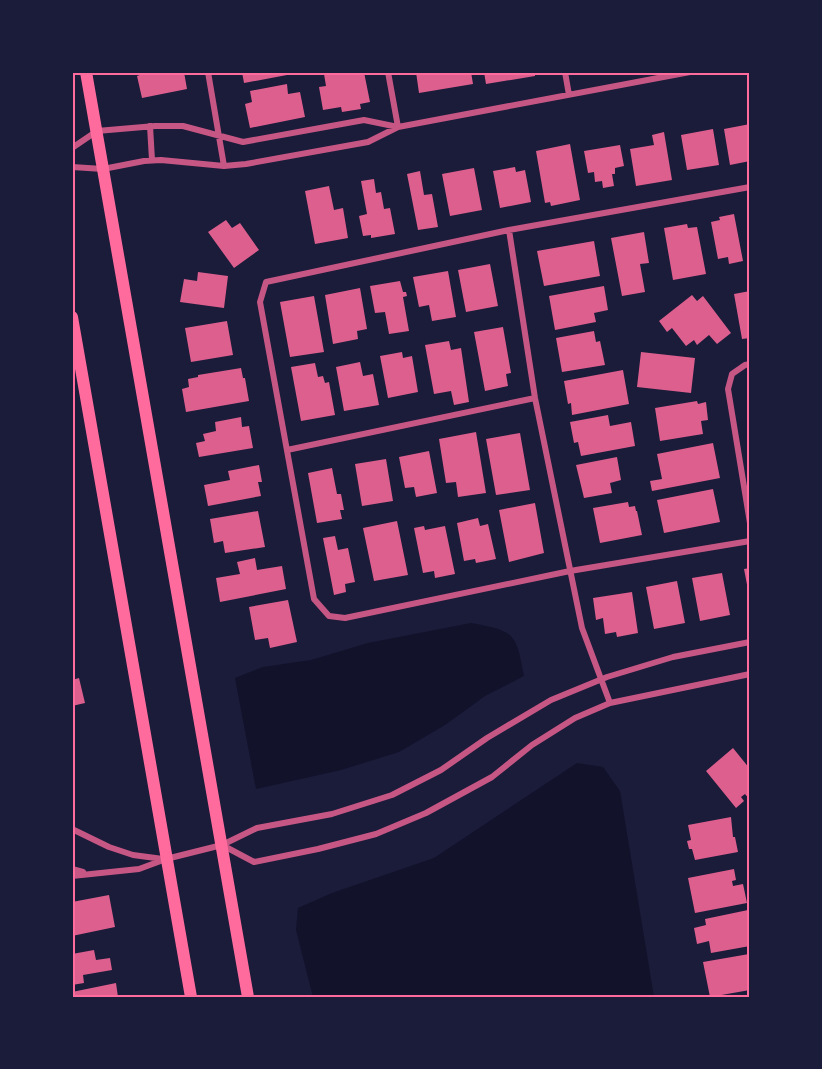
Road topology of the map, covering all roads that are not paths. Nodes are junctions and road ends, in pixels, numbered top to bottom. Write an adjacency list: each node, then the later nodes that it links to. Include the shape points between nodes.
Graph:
1 (86, 72): 9 (main road)
2 (208, 72): 10 (street)
3 (388, 72): 8 (street)
4 (565, 72): 6 (street)
5 (690, 72): 6 (street)
6 (569, 95): 8 (street)
7 (150, 126): 9 (street); 10 (street, via 183,126); 12 (street)
8 (398, 127): 10 (street, via 364,120 243,142); 13 (street, via 368,142)
9 (97, 131): 11 (street); 15 (main road)
10 (220, 138): 13 (street)
11 (72, 148)
12 (152, 160): 13 (street); 15 (street)
13 (224, 166)
14 (72, 167): 15 (street)
15 (103, 169): 30 (main road)
16 (750, 187): 17 (street)
17 (509, 230): 20 (street); 21 (street, via 266,282 260,302)
18 (72, 317): 31 (main road)
19 (750, 364): 22 (street, via 732,374 728,389)
20 (535, 398): 21 (street); 24 (street)
21 (287, 450): 24 (street, via 314,599 329,616 345,618)
22 (750, 523)
23 (750, 541): 24 (street)
24 (570, 571): 27 (street, via 582,628)
25 (750, 642): 27 (street, via 673,657)
26 (750, 674): 28 (street)
27 (601, 679): 28 (street); 30 (street, via 551,700 441,770 392,795 332,814 257,828)
28 (610, 703): 30 (street, via 575,718 492,777 426,813 376,834 254,862)
29 (72, 829): 31 (street, via 133,855)
30 (222, 845): 31 (street); 36 (main road)
31 (166, 859): 33 (street, via 139,869); 35 (main road)
32 (72, 869): 33 (street)
33 (86, 874): 34 (street)
34 (72, 876)
35 (190, 997)
36 (248, 997)

